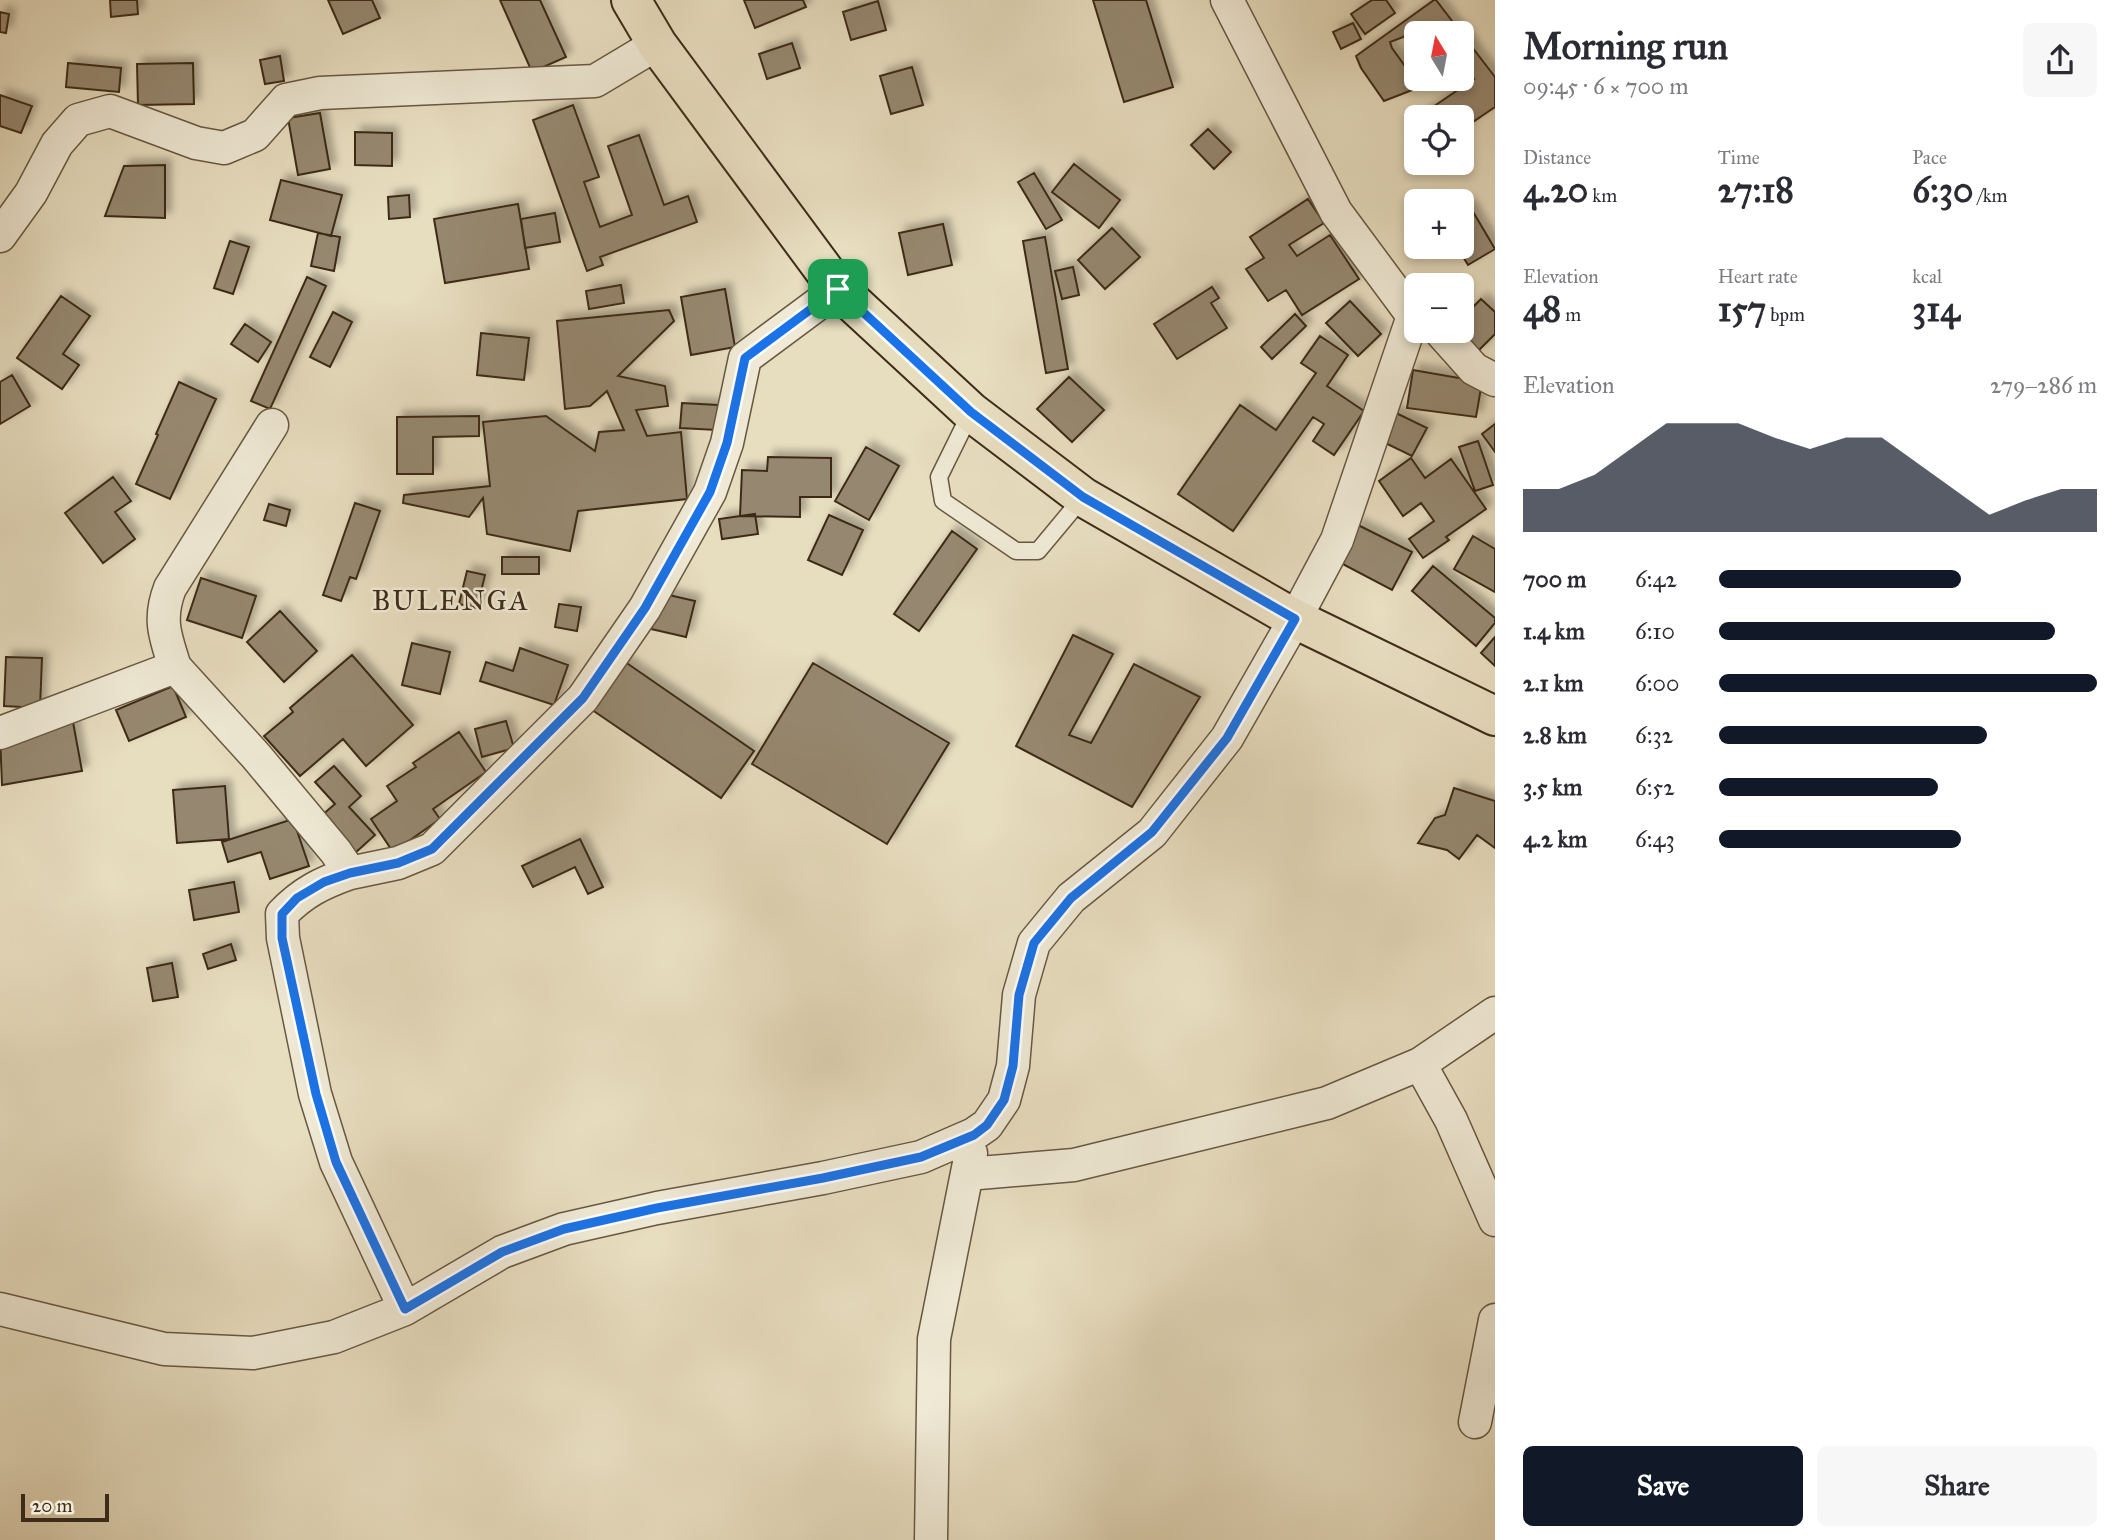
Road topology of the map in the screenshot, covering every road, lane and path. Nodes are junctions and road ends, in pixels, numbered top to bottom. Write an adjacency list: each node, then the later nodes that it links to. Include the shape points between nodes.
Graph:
1 (631, 0): 3 (main road)
2 (1227, 0): 6 (street, via 1336,212)
3 (657, 44): 4 (street, via 595,81 320,93 286,100 256,135 224,148 196,143 110,111 78,120 57,144 32,193); 5 (main road)
4 (0, 236)
5 (838, 289): 10 (main road); 17 (street, via 745,358 727,443 710,492 645,608 583,698 432,849 398,863)
6 (1404, 298)
7 (1415, 343): 13 (street, via 1337,540)
8 (1446, 343): 9 (street, via 1474,369)
9 (1495, 380)
10 (971, 412): 12 (main road); 12 (lane, via 939,477 943,501 1016,551 1038,551)
11 (272, 425): 14 (street, via 170,588 163,606 164,626)
12 (1083, 497): 13 (main road)
13 (1295, 619): 15 (main road); 20 (street, via 1227,738 1152,832 1071,898 1034,943 1019,995 1013,1066 1004,1100)
14 (175, 667): 16 (street); 17 (street, via 257,756)
15 (1495, 716)
16 (0, 733)
17 (350, 873): 24 (street, via 297,898 282,914 282,938 316,1094 336,1162)
18 (1495, 1013): 19 (street)
19 (1420, 1064): 21 (street, via 1327,1103 1074,1164); 22 (street, via 1451,1120)
20 (974, 1135): 21 (street); 24 (street, via 921,1157 564,1229 502,1252)
21 (967, 1174): 27 (street, via 934,1339)
22 (1495, 1220)
23 (0, 1309): 24 (street, via 164,1349 253,1353 334,1337)
24 (405, 1309)
25 (1495, 1320): 26 (street)
26 (1475, 1422)
27 (931, 1540)

